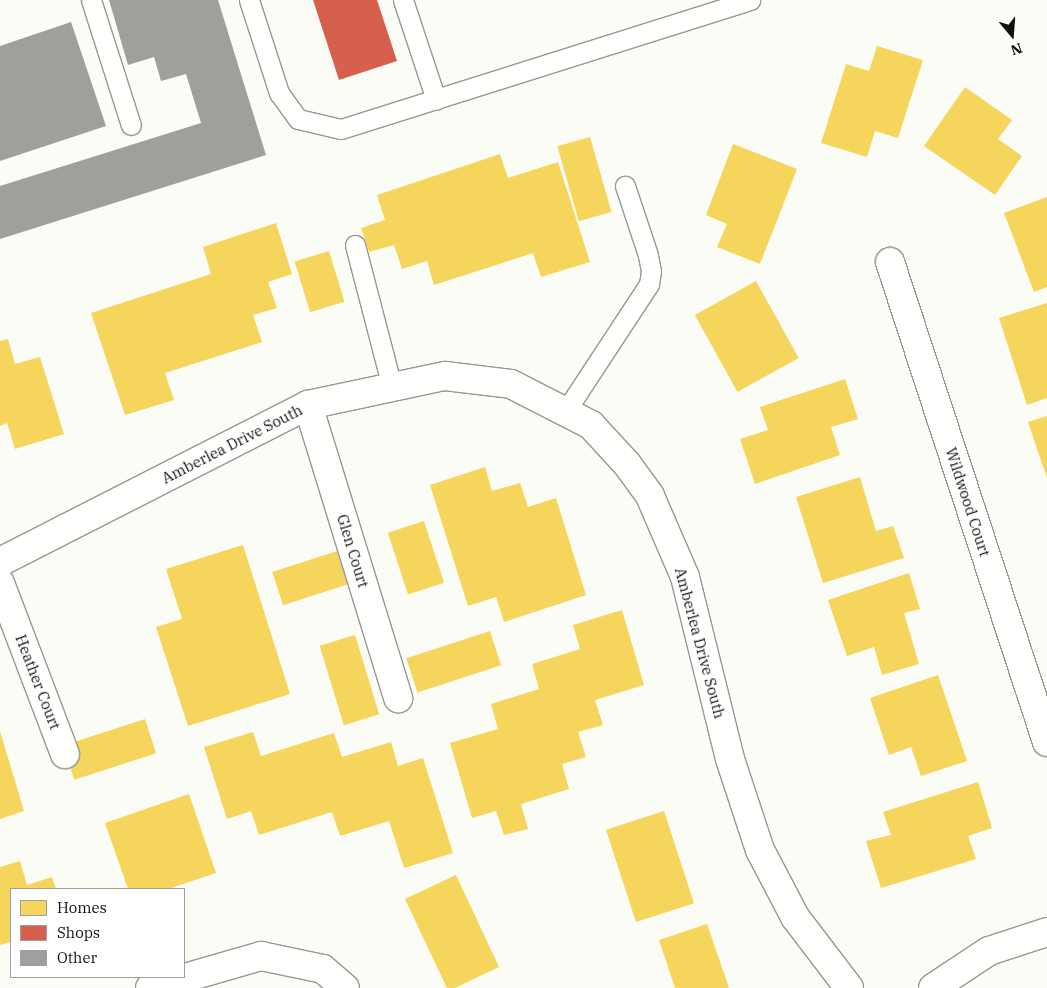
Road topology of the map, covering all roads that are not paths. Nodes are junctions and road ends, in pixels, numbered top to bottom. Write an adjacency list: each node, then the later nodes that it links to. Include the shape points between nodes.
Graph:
1 (91, 0): 6 (lane)
2 (249, 0): 5 (lane, via 279,93 298,119 341,129)
3 (403, 0): 5 (lane)
4 (750, 0): 5 (lane)
5 (436, 100)
6 (131, 125)
7 (625, 186): 12 (lane, via 648,255 651,271 648,284)
8 (355, 245): 10 (lane)
9 (890, 262): 16 (street, Wildwood Court)
10 (392, 387): 11 (street, Amberlea Drive South); 12 (street, Amberlea Drive South, via 445,376 511,384)
11 (308, 405): 13 (street, Amberlea Drive South); 15 (street, Glen Court)
12 (565, 412): 23 (street, Amberlea Drive South, via 591,426 627,464 650,496 685,577 730,759 760,850 795,917)
13 (0, 562)
14 (0, 583): 17 (street, Heather Court)
15 (398, 698)
16 (1047, 742)
17 (65, 754)
18 (1047, 932): 24 (street, via 989,951)
19 (185, 978): 22 (street, via 261,956 323,968)
20 (185, 978): 21 (street)
21 (150, 988)
22 (345, 988)
23 (849, 988)
24 (932, 988)

